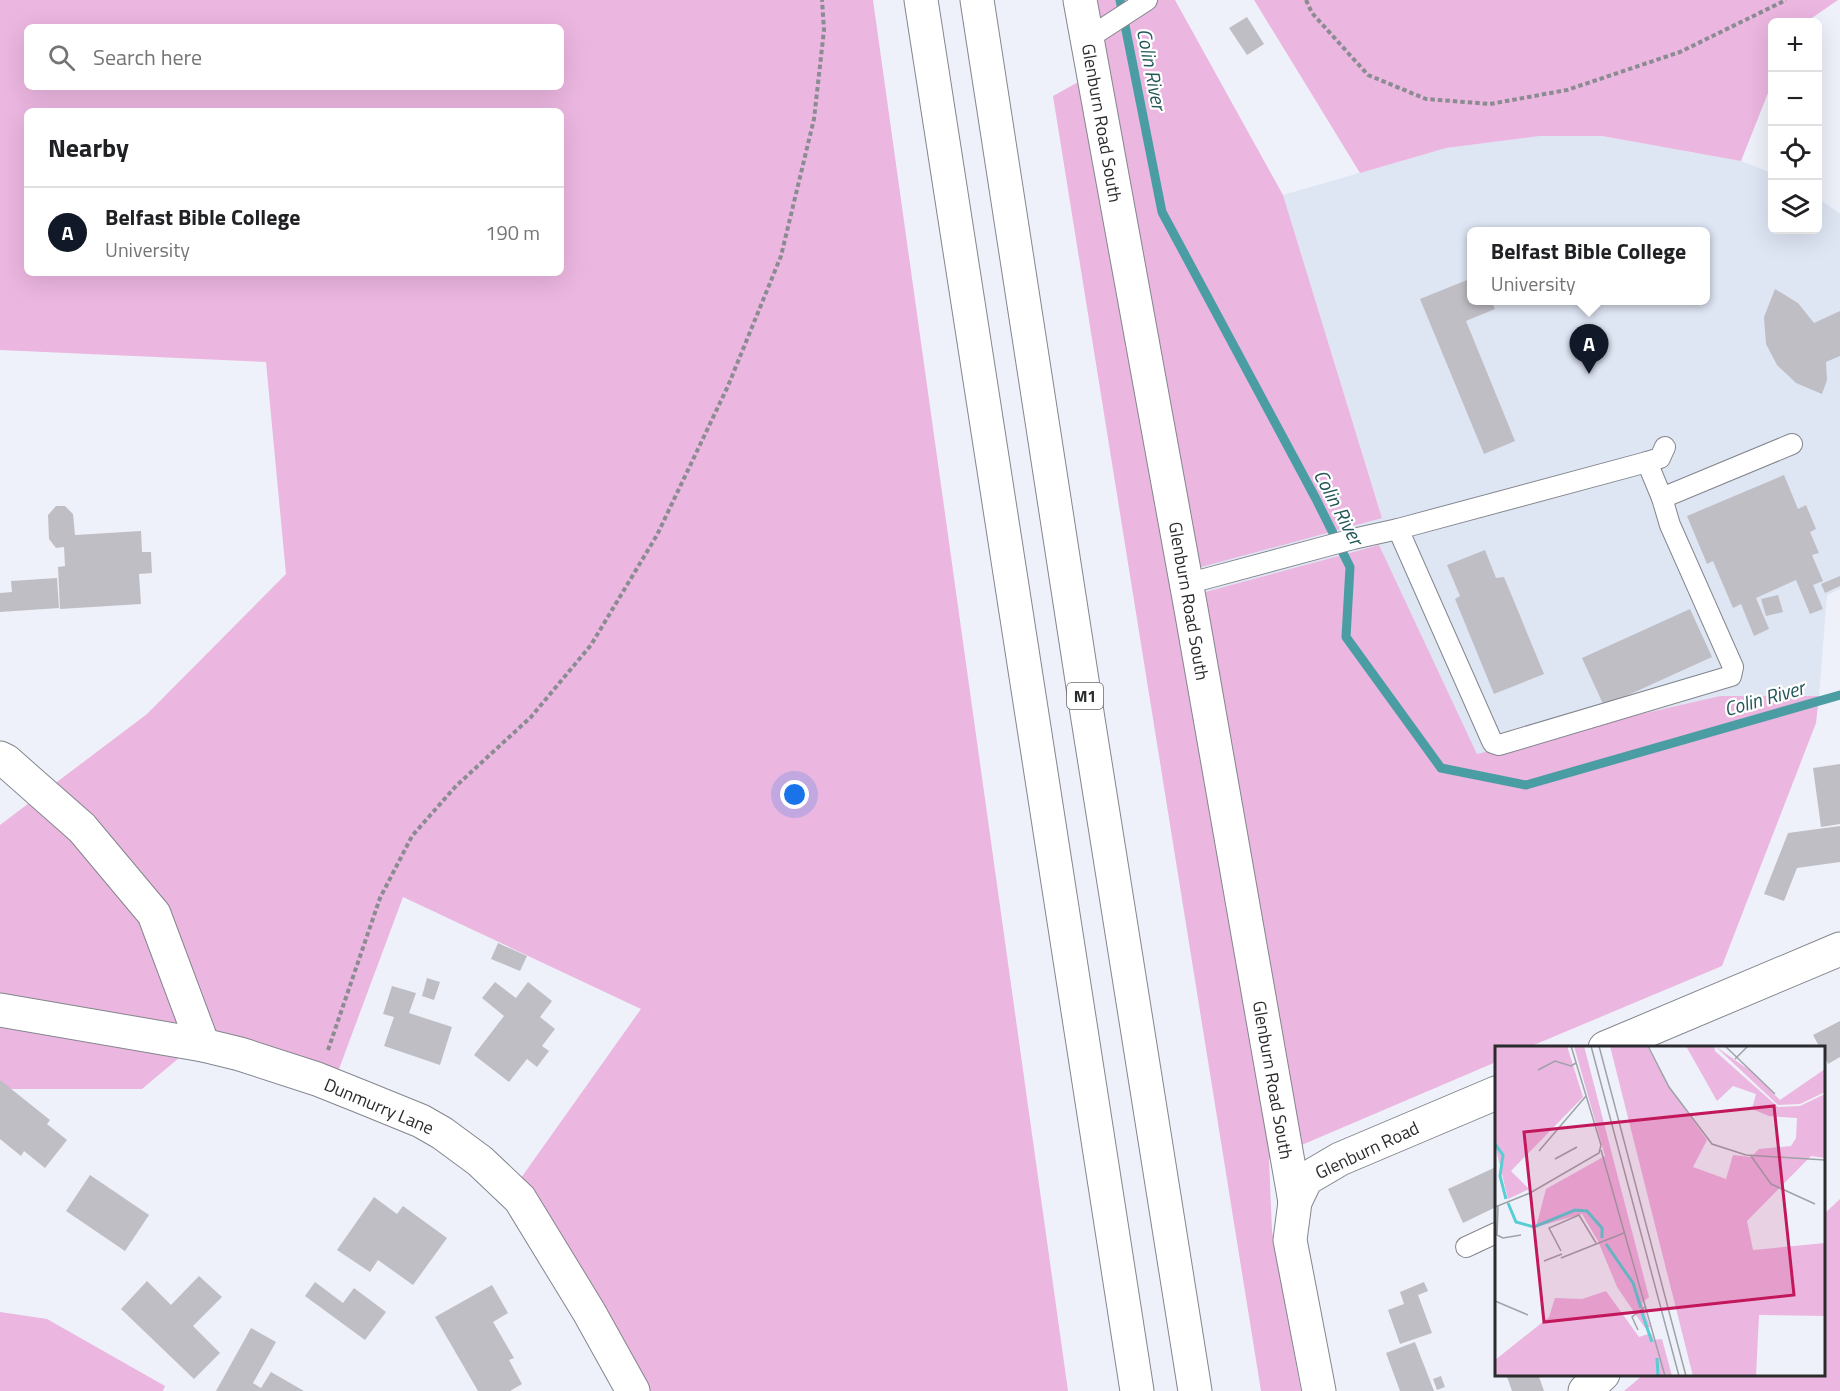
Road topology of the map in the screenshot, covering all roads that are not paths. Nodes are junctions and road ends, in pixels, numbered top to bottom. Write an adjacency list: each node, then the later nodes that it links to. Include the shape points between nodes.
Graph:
1 (921, 0): 23 (main road)
2 (977, 0): 24 (main road, M1)
3 (1080, 0): 5 (main road, Glenburn Road South)
4 (1144, 2): 5 (lane)
5 (1096, 32): 11 (main road, Glenburn Road South)
6 (1791, 444): 9 (lane)
7 (1665, 447): 8 (lane, via 1660,458)
8 (1647, 462): 9 (lane); 10 (lane)
9 (1662, 498): 10 (lane, via 1670,525 1733,667 1731,676 1498,745 1491,740)
10 (1398, 530): 11 (lane)
11 (1186, 584): 18 (main road, Glenburn Road South)
12 (0, 758): 15 (main road, via 82,828 154,914)
13 (1840, 949): 16 (main road)
14 (0, 1010): 15 (main road, Dunmurry Lane)
15 (203, 1046): 22 (main road, Dunmurry Lane, via 317,1079 421,1121 480,1161 520,1199)
16 (1607, 1046)
17 (1495, 1094): 18 (main road, Glenburn Road, via 1340,1159 1306,1179)
18 (1294, 1202): 25 (main road, Glenburn Road, via 1290,1240)
19 (1495, 1234): 20 (lane)
20 (1466, 1247)
21 (1601, 1376): 26 (main road)
22 (633, 1391)
23 (1137, 1391)
24 (1195, 1391)
25 (1320, 1391)
26 (1585, 1391)

